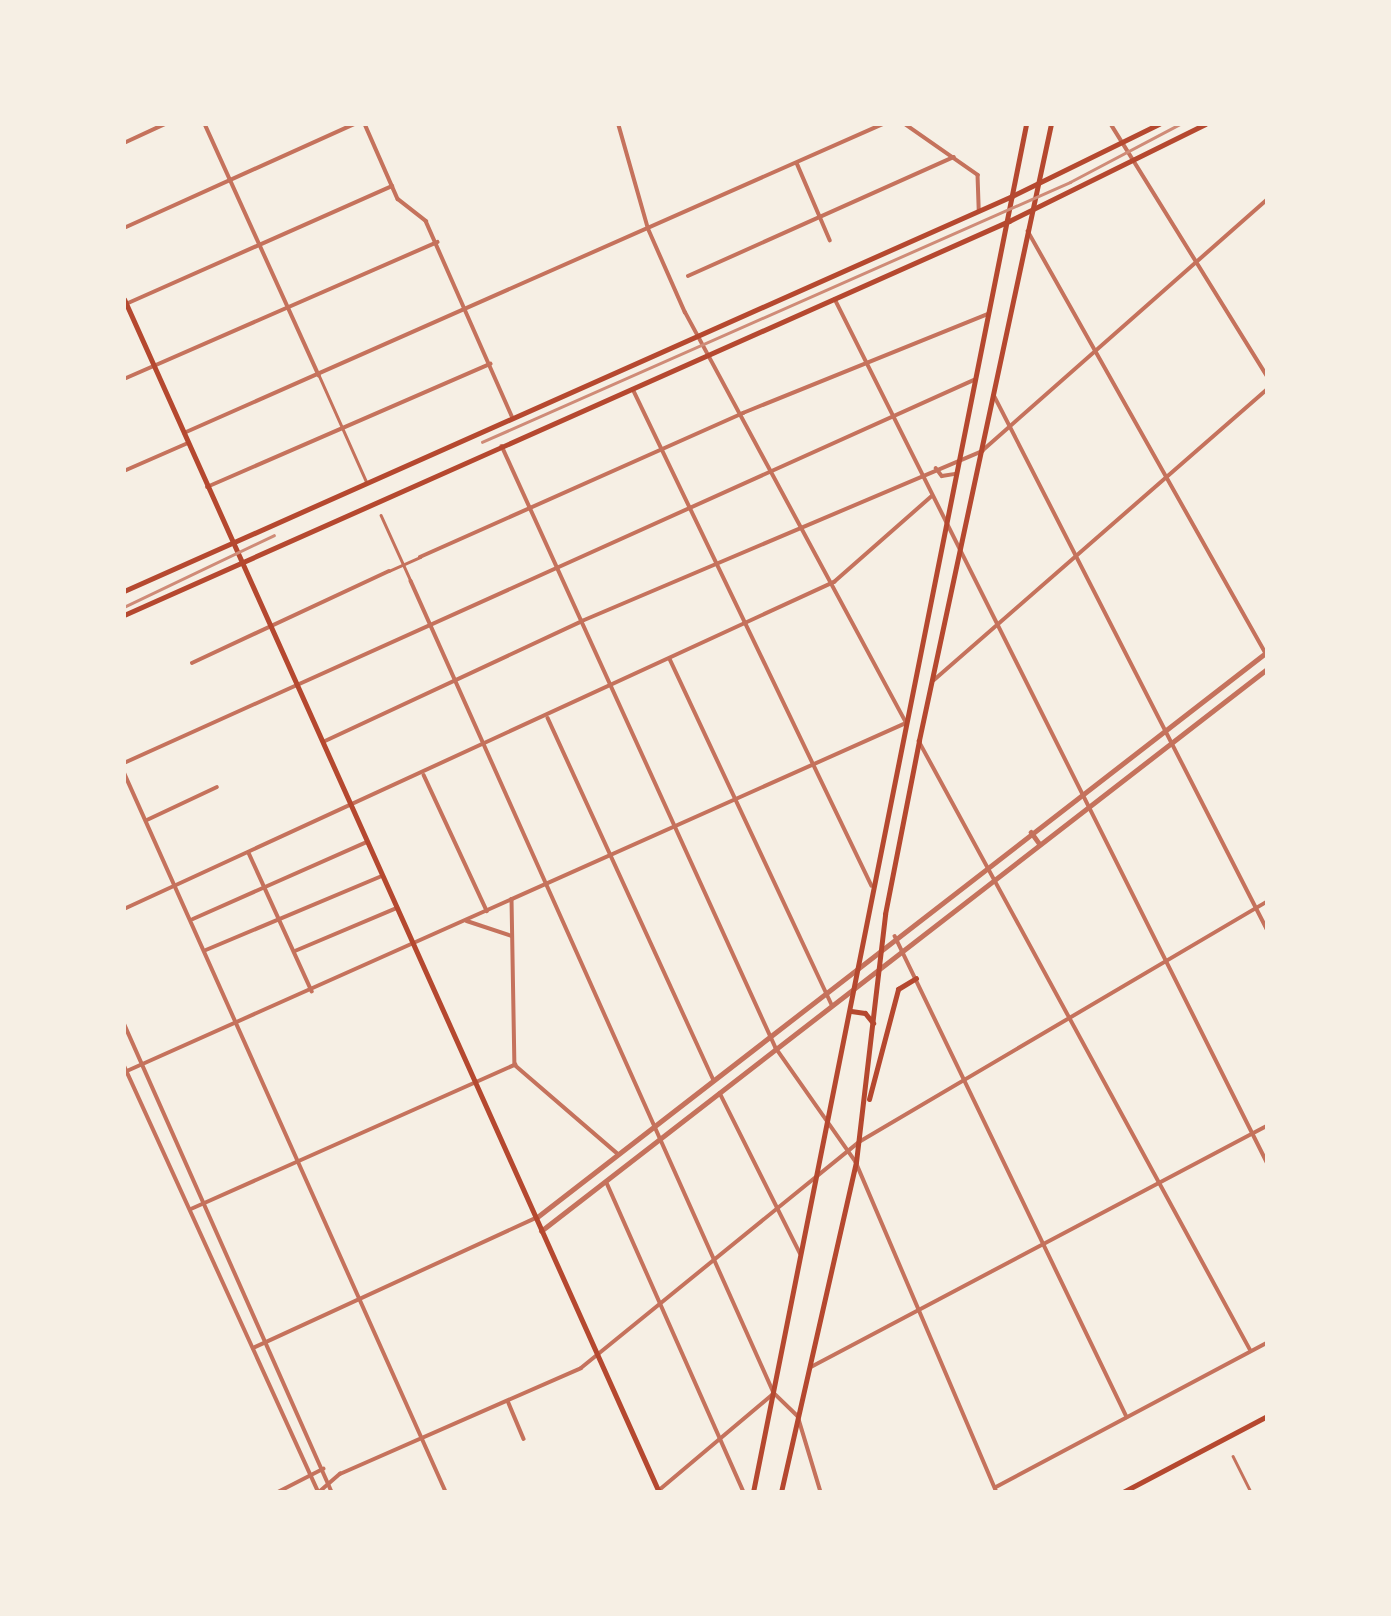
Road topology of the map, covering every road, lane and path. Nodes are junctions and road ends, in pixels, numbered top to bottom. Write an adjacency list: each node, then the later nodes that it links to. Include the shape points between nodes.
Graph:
1 (165, 124): 16 (street)
2 (205, 124): 20 (street)
3 (354, 124): 20 (street)
4 (365, 124): 22 (street)
5 (618, 124): 30 (street)
6 (883, 124): 19 (street)
7 (905, 124): 17 (street)
8 (1027, 124): 23 (main road)
9 (1051, 124): 21 (main road)
10 (1111, 124): 15 (street)
11 (1152, 124): 14 (street)
12 (1159, 124): 14 (main road)
13 (1205, 124): 18 (main road)
14 (1143, 132): 15 (main road)
15 (1122, 142): 18 (street); 21 (main road)
16 (124, 143)
17 (954, 157): 26 (street, via 983,184); 27 (street)
18 (1134, 162): 25 (main road); 35 (street)
19 (797, 163): 27 (street); 30 (street)
20 (230, 179): 29 (street); 34 (street)
21 (1039, 184): 23 (main road); 25 (main road)
22 (392, 187): 33 (street, via 402,206 426,221); 34 (street)
23 (1012, 196): 26 (main road); 28 (main road)
24 (1267, 200): 35 (street)
25 (1032, 210): 28 (main road); 31 (main road)
26 (979, 211): 42 (main road)
27 (820, 215): 32 (street); 36 (street)
28 (1009, 221): 37 (main road); 41 (main road)
29 (124, 228)
30 (648, 229): 40 (street); 42 (street)
31 (1027, 229): 43 (street); 54 (main road)
32 (830, 240)
33 (437, 242): 39 (street); 40 (street)
34 (261, 245): 38 (street); 39 (street)
35 (1197, 262): 43 (street); 49 (street)
36 (688, 276)
37 (835, 299): 44 (main road); 45 (street)
38 (125, 303): 47 (main road)
39 (288, 308): 47 (street); 48 (street)
40 (465, 310): 46 (street); 48 (street)
41 (990, 313): 45 (street); 51 (main road)
42 (698, 336): 44 (street); 57 (main road)
43 (1097, 353): 58 (street); 71 (street)
44 (711, 354): 52 (main road); 55 (street)
45 (866, 362): 55 (street); 56 (street)
46 (490, 364): 57 (street); 59 (street)
47 (155, 366): 50 (street); 60 (main road)
48 (318, 375): 59 (street); 60 (street)
49 (1267, 376)
50 (124, 379)
51 (975, 379): 56 (street); 65 (main road)
52 (633, 389): 62 (main road); 63 (street)
53 (1267, 390): 71 (street)
54 (993, 393): 58 (street); 64 (main road)
55 (743, 413): 63 (street); 67 (street)
56 (892, 416): 67 (street); 69 (street)
57 (513, 418): 72 (main road)
58 (1013, 426): 64 (street); 83 (street)
59 (342, 429): 72 (street); 73 (street)
60 (184, 433): 61 (main road)
61 (188, 443): 68 (street); 73 (main road)
62 (502, 446): 76 (street); 87 (main road)
63 (662, 450): 75 (street); 76 (street)
64 (982, 451): 65 (street); 81 (main road)
65 (960, 457): 66 (street); 70 (main road)
66 (936, 468): 69 (street); 70 (street, via 942,476)
67 (772, 469): 75 (street); 79 (street)
68 (124, 471)
69 (922, 474): 74 (street); 79 (street)
70 (957, 474): 78 (main road)
71 (1169, 477): 83 (street); 98 (street)
72 (367, 483): 80 (main road)
73 (207, 487): 80 (main road)
74 (932, 496): 78 (street); 90 (street)
75 (688, 506): 84 (street); 85 (street)
76 (530, 509): 82 (street); 85 (street)
77 (381, 515): 86 (street)
78 (947, 524): 81 (street); 109 (main road)
79 (802, 525): 84 (street); 90 (street)
80 (233, 543): 87 (main road); 91 (main road)
81 (958, 549): 97 (street); 103 (main road)
82 (419, 557): 86 (street)
83 (1078, 558): 97 (street); 110 (street)
84 (716, 562): 94 (street); 95 (street)
85 (556, 564): 93 (street); 94 (street)
86 (403, 565): 88 (street); 89 (street)
87 (243, 566): 92 (main road); 96 (main road)
88 (389, 571): 96 (street)
89 (411, 581): 93 (street)
90 (834, 582): 95 (street); 109 (street)
91 (124, 591)
92 (124, 615)
93 (429, 621): 102 (street); 104 (street)
94 (582, 621): 102 (street); 105 (street)
95 (745, 624): 99 (street); 116 (street)
96 (270, 625): 100 (street); 104 (main road)
97 (999, 626): 103 (street); 120 (street)
98 (1266, 654): 106 (street)
99 (670, 659): 105 (street); 121 (street)
100 (192, 663)
101 (1267, 670): 107 (street)
102 (454, 677): 112 (street); 114 (street)
103 (933, 680): 111 (main road)
104 (296, 682): 112 (main road); 115 (street)
105 (612, 686): 108 (street); 125 (street)
106 (1198, 704): 107 (street); 110 (street)
107 (1207, 714): 113 (street)
108 (548, 717): 114 (street); 130 (street)
109 (906, 723): 116 (street); 137 (main road)
110 (1165, 729): 113 (street); 120 (street)
111 (919, 740): 131 (street); 151 (main road)
112 (323, 741): 122 (main road)
113 (1171, 741): 123 (street); 141 (street)
114 (486, 745): 118 (street); 134 (street)
115 (124, 763)
116 (814, 764): 121 (street); 137 (street)
117 (124, 772): 124 (street)
118 (424, 775): 122 (street); 143 (street)
119 (216, 787): 124 (street)
120 (1082, 793): 123 (street); 126 (street)
121 (736, 800): 125 (street); 161 (street)
122 (352, 806): 127 (main road); 129 (street)
123 (1088, 806): 128 (street); 155 (street)
124 (147, 820): 135 (street)
125 (674, 829): 130 (street); 168 (street)
126 (1031, 832): 128 (street); 131 (street)
127 (367, 842): 132 (main road); 136 (street)
128 (1039, 843): 133 (street)
129 (248, 852): 135 (street); 136 (street)
130 (610, 856): 134 (street); 175 (street)
131 (987, 866): 133 (street); 149 (street)
132 (382, 875): 140 (main road); 145 (street)
133 (994, 878): 153 (street); 164 (street)
134 (548, 883): 138 (street); 180 (street)
135 (176, 885): 142 (street); 144 (street)
136 (265, 887): 144 (street); 145 (street)
137 (873, 888): 156 (main road)
138 (512, 899): 143 (street); 148 (street)
139 (1267, 902): 141 (street)
140 (397, 908): 150 (main road); 154 (street)
141 (1256, 908): 147 (street); 155 (street)
142 (124, 909)
143 (487, 911): 146 (street)
144 (193, 919): 152 (street)
145 (280, 919): 152 (street); 154 (street)
146 (466, 920): 148 (street); 150 (street)
147 (1267, 929)
148 (512, 936): 172 (street)
149 (895, 936): 151 (street); 153 (street)
150 (413, 944): 160 (street); 176 (main road)
151 (880, 949): 156 (street); 157 (main road)
152 (206, 950): 167 (street)
153 (901, 950): 157 (street); 158 (street)
154 (295, 951): 160 (street)
155 (1167, 960): 164 (street); 182 (street)
156 (858, 967): 159 (main road); 161 (street)
157 (878, 968): 159 (street); 166 (main road)
158 (916, 978): 174 (street); 178 (main road, via 898,989)
159 (853, 988): 162 (street); 163 (main road)
160 (312, 991): 167 (street)
161 (826, 992): 162 (street); 168 (street)
162 (832, 1005): 169 (street)
163 (851, 1011): 166 (main road, via 865,1013); 179 (main road)
164 (1070, 1016): 174 (street); 192 (street)
165 (124, 1023): 170 (street)
166 (873, 1023): 178 (main road)
167 (238, 1025): 170 (street); 187 (street)
168 (770, 1036): 169 (street); 175 (street)
169 (776, 1048): 177 (street); 179 (street)
170 (142, 1064): 173 (street); 193 (street)
171 (124, 1065): 173 (street)
172 (515, 1065): 176 (street); 186 (street)
173 (127, 1071): 195 (street)
174 (965, 1078): 184 (street); 198 (street)
175 (713, 1079): 180 (street)
176 (476, 1084): 187 (street); 196 (main road)
177 (720, 1093): 183 (street); 194 (street)
178 (866, 1109): 184 (main road)
179 (828, 1119): 185 (street); 190 (main road)
180 (656, 1124): 183 (street); 186 (street)
181 (1267, 1126): 182 (street)
182 (1252, 1133): 189 (street); 192 (street)
183 (662, 1138): 191 (street); 200 (street)
184 (859, 1142): 185 (street); 188 (main road)
185 (848, 1152): 188 (street); 190 (street)
186 (618, 1154): 196 (street)
187 (298, 1162): 193 (street); 201 (street)
188 (856, 1162): 203 (street); 209 (main road)
189 (1267, 1163)
190 (816, 1176): 194 (street); 199 (main road)
191 (607, 1183): 197 (street); 202 (street)
192 (1158, 1183): 198 (street); 207 (street)
193 (204, 1202): 195 (street); 204 (street)
194 (778, 1206): 199 (street); 200 (street)
195 (190, 1209): 206 (street)
196 (536, 1218): 197 (main road); 201 (street)
197 (541, 1231): 208 (main road)
198 (1043, 1241): 203 (street); 214 (street)
199 (801, 1255): 210 (main road)
200 (716, 1258): 202 (street); 210 (street)
201 (361, 1300): 204 (street); 215 (street)
202 (660, 1303): 208 (street); 216 (street)
203 (919, 1307): 209 (street); 222 (street)
204 (268, 1341): 206 (street); 219 (street)
205 (1267, 1343): 207 (street)
206 (253, 1349): 220 (street)
207 (1251, 1351): 214 (street)
208 (597, 1357): 211 (street); 223 (main road)
209 (810, 1367): 212 (main road)
210 (774, 1393): 212 (street); 216 (street); 229 (main road)
211 (508, 1401): 215 (street); 217 (street)
212 (798, 1416): 230 (main road); 231 (street)
213 (1267, 1416): 232 (main road)
214 (1127, 1417): 222 (street)
215 (423, 1436): 221 (street); 227 (street)
216 (721, 1437): 223 (street); 228 (street)
217 (524, 1438)
218 (1233, 1456): 233 (street)
219 (323, 1469): 220 (street); 221 (street)
220 (310, 1475): 224 (street); 225 (street)
221 (328, 1484): 225 (street); 226 (street)
222 (996, 1489)
223 (658, 1491)
224 (278, 1492)
225 (319, 1492)
226 (332, 1492)
227 (446, 1492)
228 (744, 1492)
229 (753, 1492)
230 (780, 1492)
231 (821, 1492)
232 (1123, 1492)
233 (1251, 1492)

